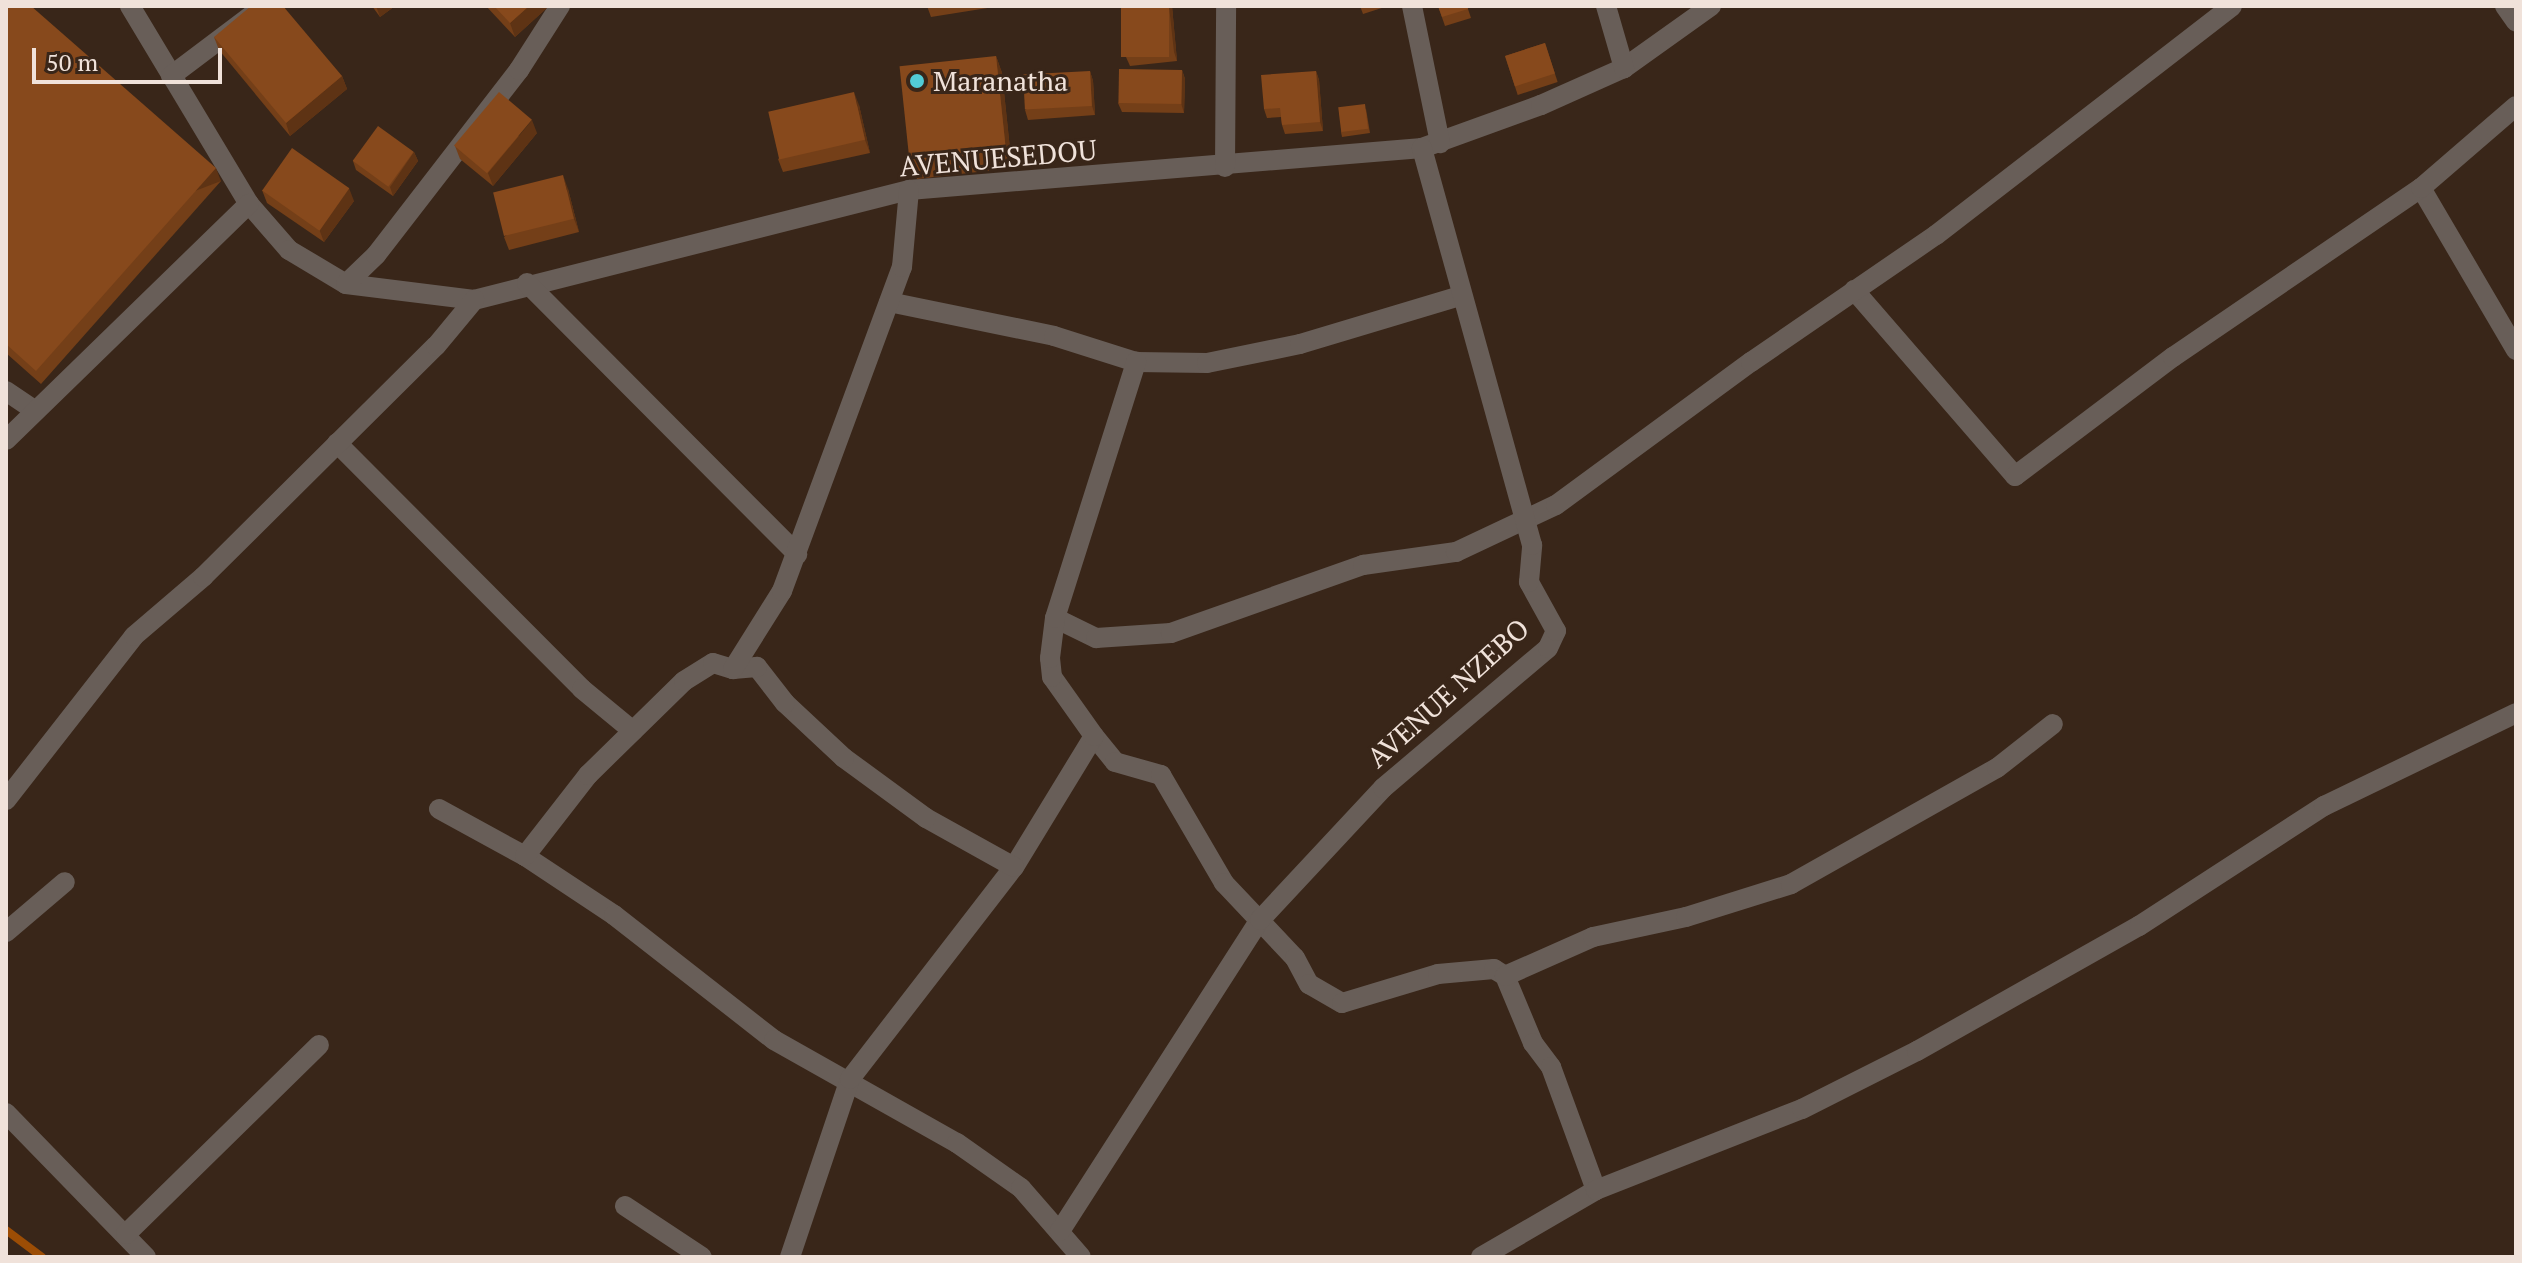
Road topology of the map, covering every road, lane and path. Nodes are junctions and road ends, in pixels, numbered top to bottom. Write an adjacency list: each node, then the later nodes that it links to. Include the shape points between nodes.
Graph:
1 (130, 6): 12 (street, AVENUESEDOU)
2 (264, 6): 12 (street)
3 (560, 6): 20 (street, via 519,70 376,255)
4 (1226, 6): 15 (street)
5 (1412, 6): 14 (street, AVENUE NZEBO)
6 (1606, 6): 11 (street)
7 (1711, 6): 11 (street, AVENUESEDOU)
8 (2232, 6): 21 (street, via 1936,235)
9 (2505, 6): 10 (street)
10 (2516, 22)
11 (1624, 68): 14 (street, AVENUESEDOU)
12 (171, 76): 18 (street, AVENUESEDOU)
13 (2516, 106): 16 (street)
14 (1431, 146): 15 (street, AVENUESEDOU); 22 (street, AVENUE NZEBO)
15 (1225, 167): 17 (street, AVENUESEDOU)
16 (2421, 188): 21 (street, via 2173,357 2015,476); 25 (street)
17 (909, 190): 19 (street, AVENUESEDOU); 24 (street, via 902,267)
18 (249, 204): 20 (street, AVENUESEDOU, via 289,250); 28 (street)
19 (527, 283): 23 (street, AVENUESEDOU); 32 (street)
20 (346, 284): 23 (street, AVENUESEDOU)
21 (1854, 290): 31 (street, via 1594,480)
22 (1460, 296): 26 (street, via 1300,344 1207,363); 31 (street, AVENUE NZEBO)
23 (474, 300): 30 (street)
24 (889, 302): 26 (street, via 1054,336); 32 (street)
25 (2516, 350)
26 (1136, 362): 33 (street)
27 (6, 391): 28 (street)
28 (34, 410): 29 (street)
29 (6, 440)
30 (337, 443): 37 (street, via 582,689); 39 (street, via 134,636)
31 (1523, 521): 33 (street, via 1456,552 1429,560 1399,557 1363,565 1171,633 1096,638); 44 (street, AVENUE NZEBO, via 1532,545 1529,582 1556,631 1548,648 1383,788)
32 (797, 554): 34 (street, via 782,591)
33 (1055, 618): 38 (street, via 1052,677)
34 (733, 669): 37 (street, via 713,663 700,666); 42 (street, via 757,667 785,703 844,758 926,818)
35 (2516, 713): 50 (street, via 2324,806 2139,926 1917,1051 1802,1109)
36 (2053, 724): 46 (street, via 1997,768 1791,884 1686,917 1593,937)
37 (633, 731): 41 (street, via 588,775)
38 (1094, 736): 42 (street); 44 (street, via 1115,762 1161,775 1224,883)
39 (6, 800)
40 (439, 809): 41 (street)
41 (525, 856): 48 (street, via 614,915 774,1040)
42 (1014, 867): 48 (street)
43 (65, 882): 45 (street)
44 (1260, 920): 46 (street, via 1295,958 1309,984 1342,1003 1438,974 1494,969); 52 (street)
45 (6, 932)
46 (1505, 976): 50 (street, via 1533,1043 1551,1067)
47 (319, 1045): 53 (street)
48 (850, 1079): 52 (street, via 1021,1188); 56 (street)
49 (6, 1113): 53 (street)
50 (1596, 1190): 58 (street)
51 (625, 1206): 55 (street)
52 (1060, 1231): 57 (street)
53 (126, 1234): 54 (street)
54 (146, 1257)
55 (702, 1257)
56 (790, 1257)
57 (1081, 1257)
58 (1481, 1257)

